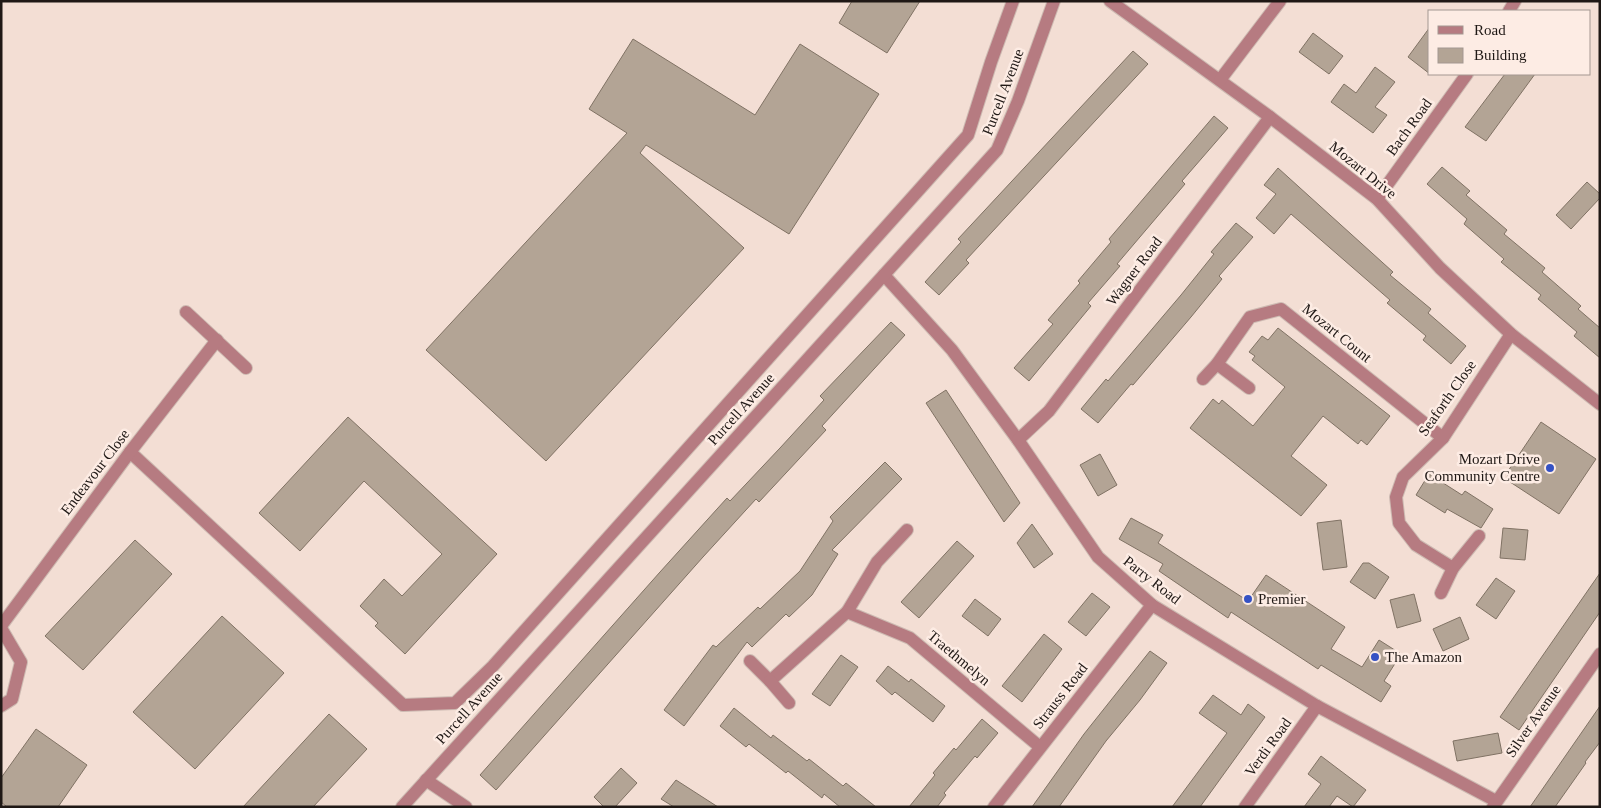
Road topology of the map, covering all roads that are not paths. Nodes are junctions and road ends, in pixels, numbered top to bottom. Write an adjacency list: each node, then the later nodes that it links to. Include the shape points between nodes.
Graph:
1 (1013, 1): 20 (street, via 968,135 493,666 456,703 403,705)
2 (1054, 1): 9 (street, Purcell Avenue, via 997,150)
3 (1110, 1): 6 (street, Mozart Drive)
4 (1280, 1): 6 (street)
5 (1466, 75): 8 (street, Bach Road)
6 (1220, 80): 7 (street, Mozart Drive)
7 (1270, 117): 8 (street, Mozart Drive); 19 (street, Wagner Road, via 1049,411)
8 (1377, 199): 11 (street, Mozart Drive, via 1440,268)
9 (884, 275): 19 (street, Parry Road, via 952,350); 35 (street, Purcell Avenue)
10 (186, 312): 12 (street)
11 (1511, 334): 17 (street, Mozart Drive); 18 (street, Seaforth Close)
12 (217, 340): 14 (street); 20 (street, Endeavour Close)
13 (1217, 364): 15 (street, Mozart Count); 16 (street); 18 (street, Mozart Count, via 1250,317 1281,309)
14 (246, 368)
15 (1203, 380)
16 (1249, 388)
17 (1600, 404)
18 (1443, 438): 23 (street, Seaforth Close, via 1403,478 1396,497 1399,523 1416,545)
19 (1018, 440): 25 (street, Parry Road, via 1098,557)
20 (130, 452): 27 (street, Endeavour Close)
21 (907, 530): 26 (street, via 877,562)
22 (1479, 536): 23 (street)
23 (1453, 568): 24 (street)
24 (1441, 593)
25 (1152, 605): 33 (street, Parry Road); 34 (street, Strauss Road)
26 (847, 612): 30 (street); 34 (street, Traethmelyn, via 910,638)
27 (1, 627): 32 (street, Endeavour Close, via 21,662 12,699)
28 (1600, 654): 36 (street, Silver Avenue)
29 (750, 661): 30 (street)
30 (770, 681): 31 (street)
31 (789, 703)
32 (1, 706)
33 (1317, 706): 36 (street, Parry Road); 40 (street, Verdi Road)
34 (1040, 748): 39 (street, Strauss Road)
35 (426, 780): 37 (street, Purcell Avenue); 38 (street)
36 (1495, 804)
37 (402, 807)
38 (466, 807)
39 (994, 807)
40 (1245, 807)

